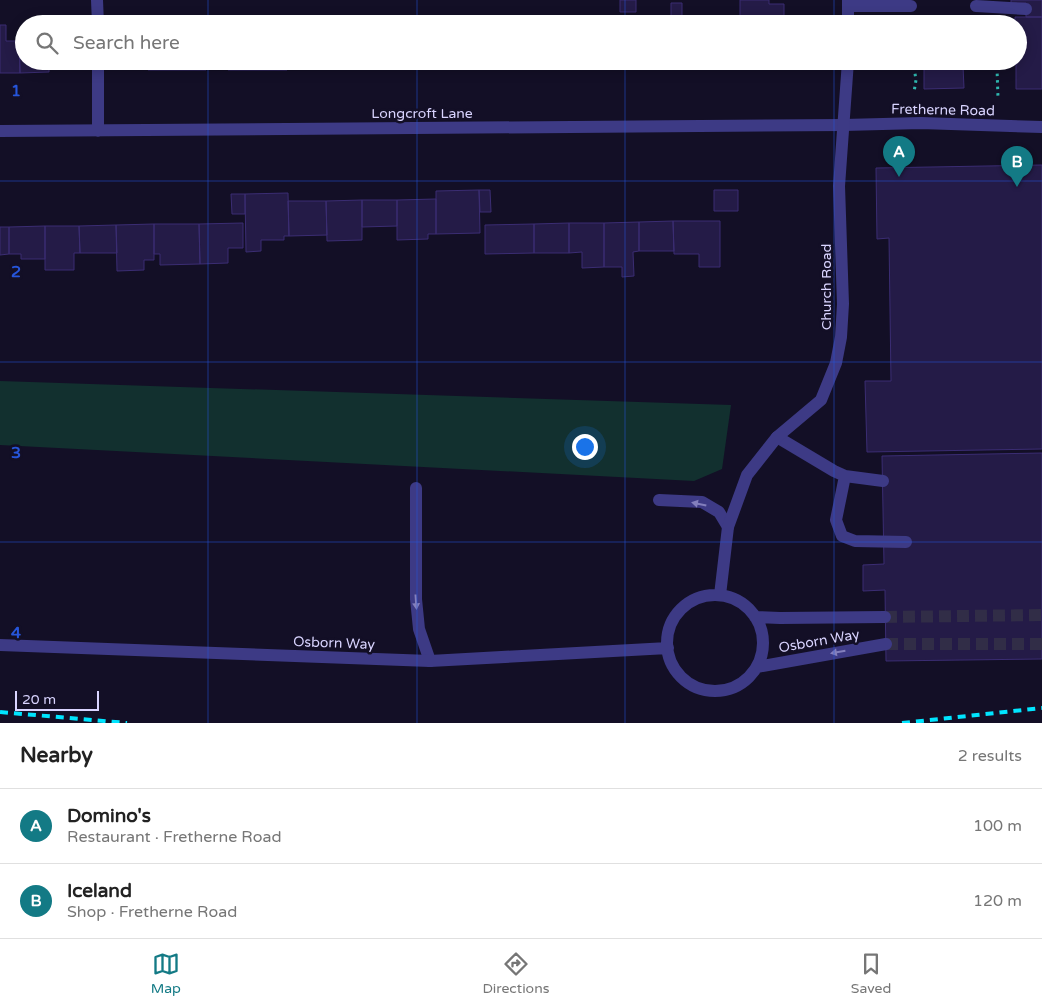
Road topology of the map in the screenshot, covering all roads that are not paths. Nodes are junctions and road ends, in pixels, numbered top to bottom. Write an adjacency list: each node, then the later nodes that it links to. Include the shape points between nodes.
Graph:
1 (97, 0): 6 (street)
2 (848, 3): 3 (street)
3 (910, 6)
4 (976, 6): 5 (street)
5 (1026, 9)
6 (98, 15)
7 (98, 70): 12 (street)
8 (847, 70): 9 (street, Church Road)
9 (844, 125): 10 (street, Fretherne Road); 12 (street, Longcroft Lane); 13 (street, Church Road, via 839,186 843,304 836,362 821,400)
10 (1042, 126)
11 (0, 131): 12 (street, Longcroft Lane)
12 (98, 131)
13 (777, 437): 14 (street); 18 (street, Church Road, via 747,475)
14 (845, 476): 15 (street); 19 (street, via 836,520 842,536 855,541)
15 (883, 481)
16 (416, 488): 26 (street, one-way to 26, via 416,599 419,628)
17 (659, 500): 18 (street, one-way to 17, via 719,512 702,502)
18 (728, 527): 20 (street, Church Road)
19 (906, 542)
20 (720, 595): 21 (street, via 746,606); 25 (street, via 692,600 681,609 668,634)
21 (755, 617): 22 (street, Osborn Way); 27 (street, via 763,640)
22 (885, 617)
23 (886, 644): 27 (street, Osborn Way, one-way to 27)
24 (0, 645): 26 (street, Osborn Way)
25 (668, 648): 26 (street, Osborn Way); 27 (street, via 671,663 680,675 692,685 706,690 721,691 735,687)
26 (430, 662)
27 (757, 667)

